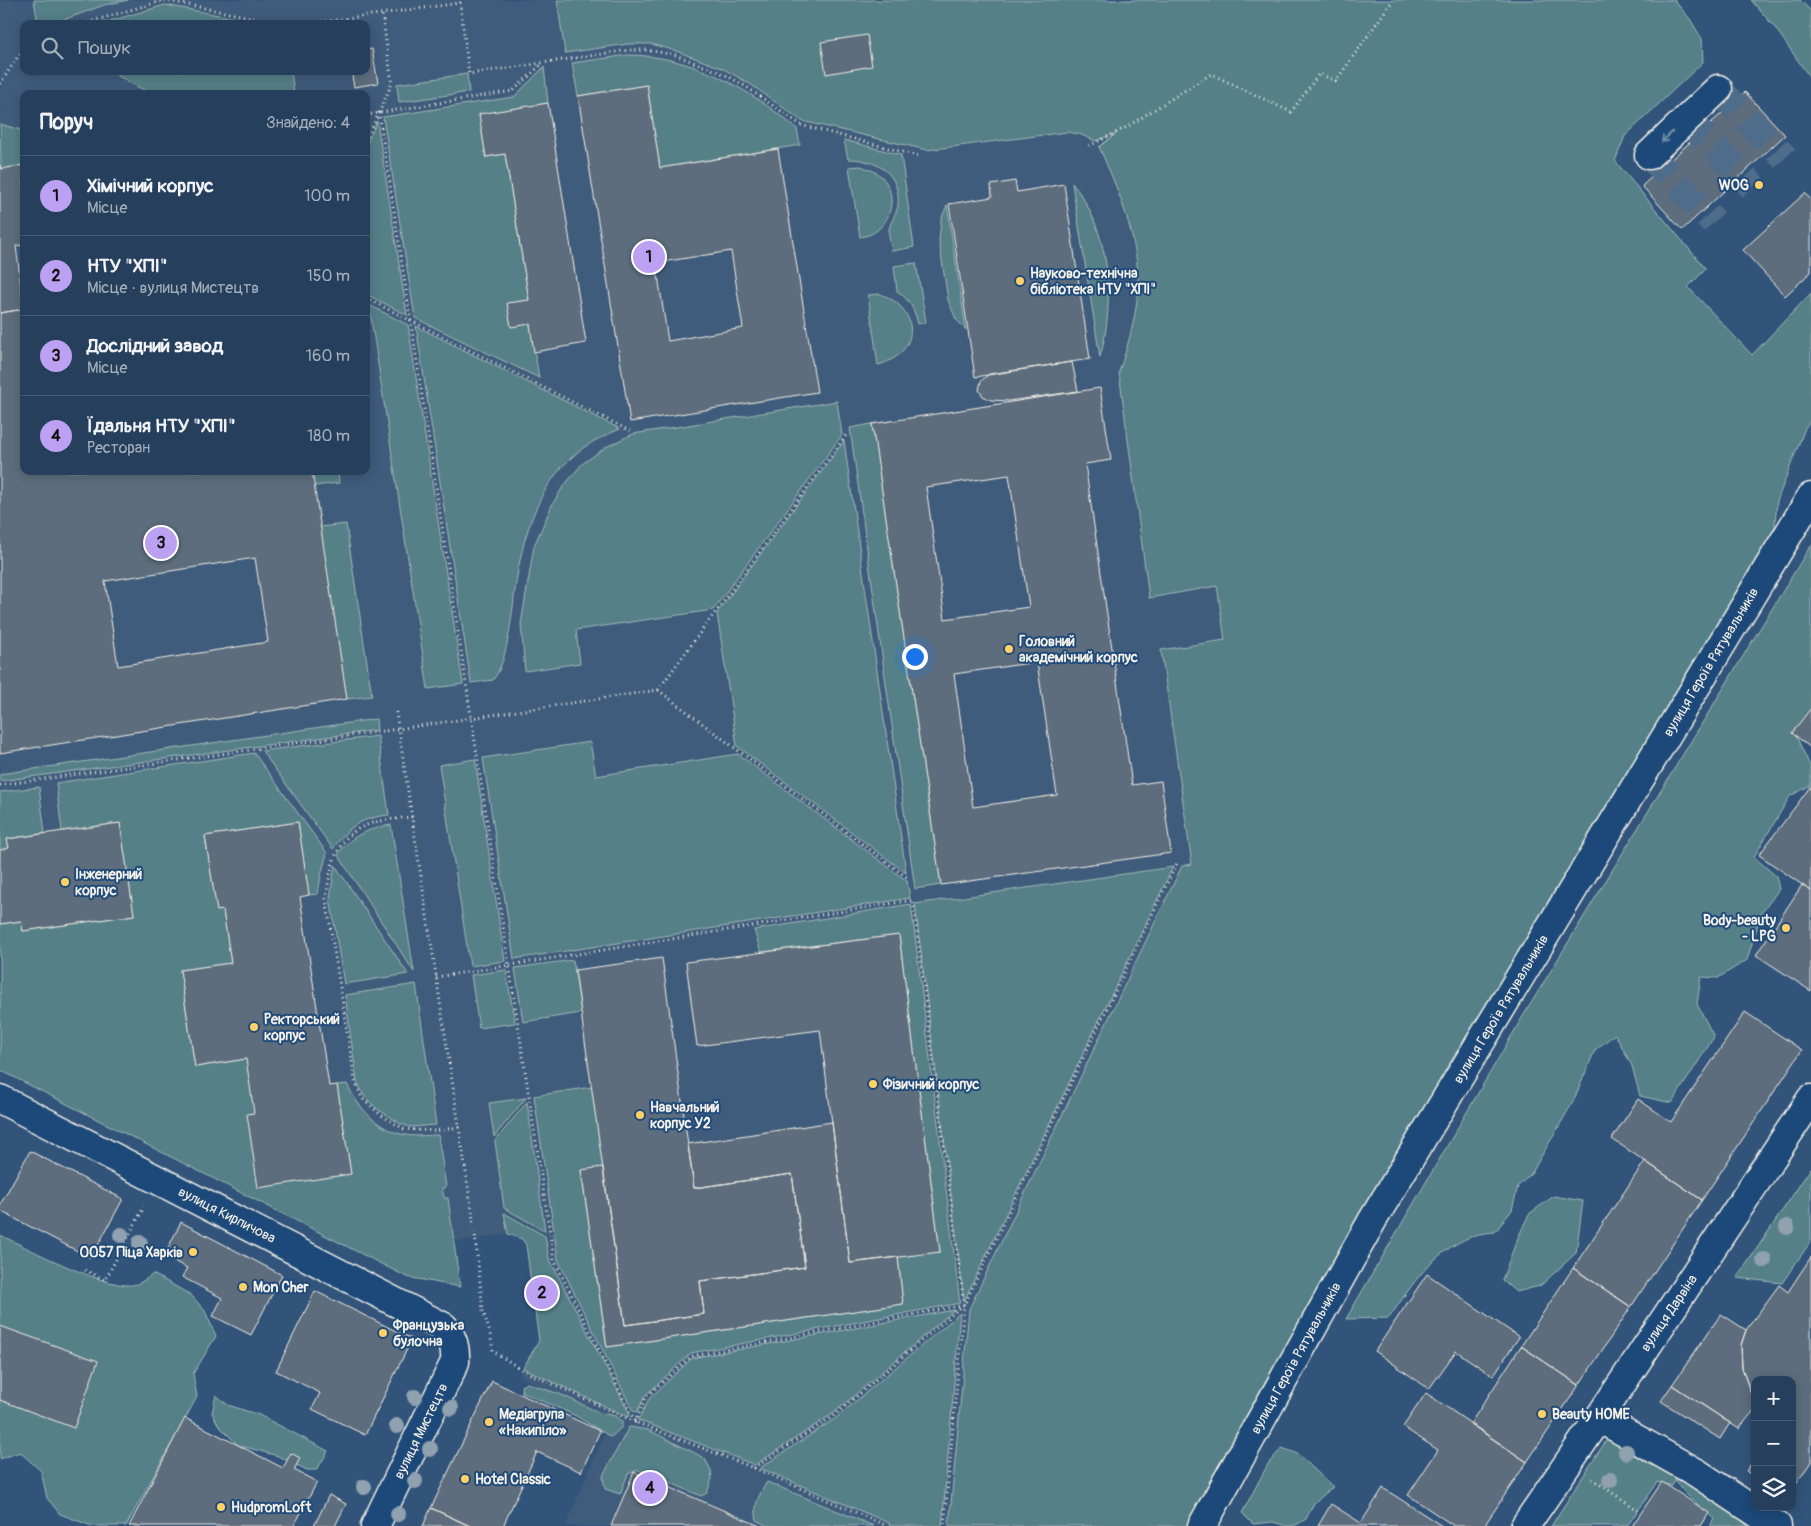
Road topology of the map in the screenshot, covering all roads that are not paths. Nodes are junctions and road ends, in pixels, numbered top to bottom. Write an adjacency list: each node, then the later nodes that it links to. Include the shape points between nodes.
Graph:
1 (1718, 89): 2 (street, one-way to 2)
2 (1649, 155)
3 (1811, 498): 9 (street, вулиця Героїв Рятувальників, via 1372,1221)
4 (0, 1099): 6 (street, вулиця Кирпичова, via 435,1321)
5 (1811, 1099): 7 (street, вулиця Дарвіна)
6 (450, 1335): 8 (street, вулиця Мистецтв, via 455,1362)
7 (1599, 1418): 10 (street, вулиця Дарвіна); 11 (street, via 1697,1473)
8 (375, 1526)
9 (1202, 1526)
10 (1525, 1526)
11 (1777, 1526)

